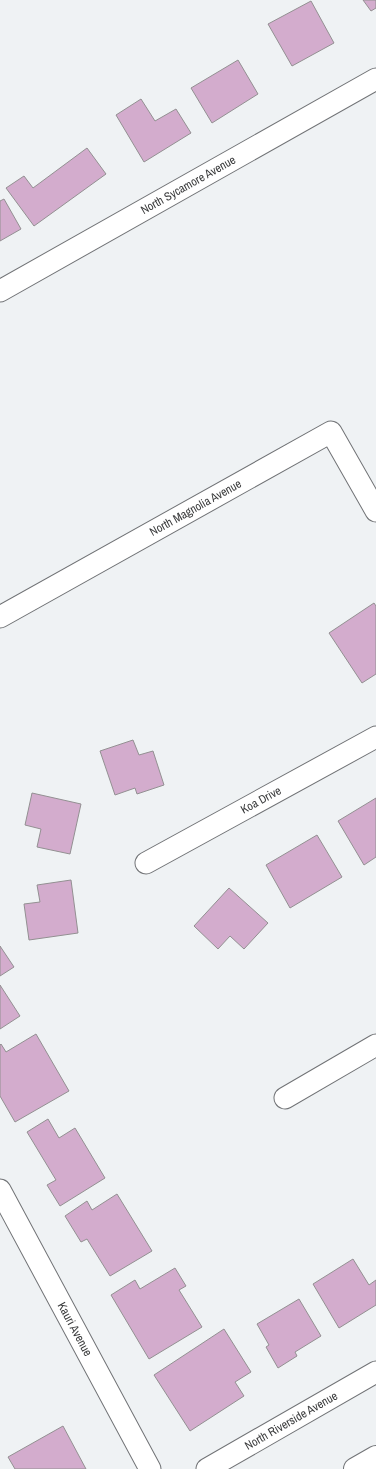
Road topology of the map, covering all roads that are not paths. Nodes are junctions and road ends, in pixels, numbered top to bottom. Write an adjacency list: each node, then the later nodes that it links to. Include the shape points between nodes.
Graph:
1 (376, 79): 2 (street, North Sycamore Avenue)
2 (0, 291)
3 (376, 510): 4 (street, North Magnolia Avenue, via 331,432)
4 (0, 617)
5 (376, 737): 6 (street, Koa Drive)
6 (146, 862)
7 (376, 1046): 8 (street)
8 (285, 1098)
9 (3, 1203): 12 (street, Kauri Avenue)
10 (376, 1372): 13 (street, North Riverside Avenue)
11 (376, 1457): 14 (main road)
12 (150, 1469)
13 (207, 1469)
14 (355, 1469)

